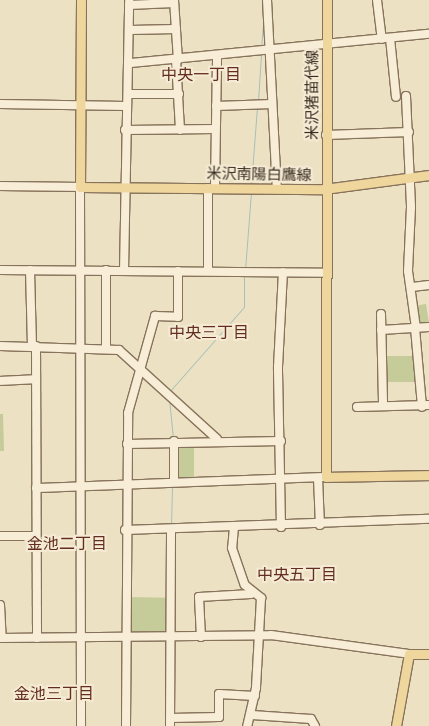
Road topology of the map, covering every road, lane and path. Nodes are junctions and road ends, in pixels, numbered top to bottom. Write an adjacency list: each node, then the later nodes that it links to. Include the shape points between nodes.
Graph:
1 (81, 0): 22 (main road)
2 (267, 0): 12 (street)
3 (327, 0): 11 (main road, 米沢猪苗代線)
4 (377, 0): 10 (street)
5 (174, 1): 6 (street); 7 (street)
6 (129, 2): 8 (street)
7 (176, 29): 8 (street); 14 (street)
8 (130, 30): 15 (street)
9 (429, 34): 10 (street)
10 (386, 38): 11 (street); 19 (street)
11 (327, 44): 12 (street); 29 (main road, 米沢猪苗代線)
12 (270, 51): 13 (street); 21 (street)
13 (217, 56): 14 (street); 24 (street)
14 (177, 60): 15 (street); 17 (street)
15 (131, 63): 16 (street)
16 (131, 94): 17 (street); 23 (street, via 130,106)
17 (179, 94): 27 (street)
18 (406, 96): 28 (street)
19 (396, 97)
20 (0, 104): 22 (street)
21 (272, 104): 24 (street); 36 (street)
22 (81, 106): 23 (street); 33 (main road)
23 (126, 106): 26 (street)
24 (216, 106): 25 (street)
25 (215, 129): 27 (street); 35 (street)
26 (125, 130): 27 (street); 34 (street)
27 (180, 130)
28 (409, 132): 29 (street); 31 (street)
29 (326, 135): 37 (main road, 米沢猪苗代線)
30 (429, 175): 31 (main road)
31 (411, 178): 37 (main road); 48 (street, via 408,271)
32 (0, 186): 33 (street)
33 (80, 187): 34 (main road, 米沢南陽白鷹線); 38 (street)
34 (125, 187): 35 (main road, 米沢南陽白鷹線); 42 (street)
35 (212, 188): 36 (main road, 米沢南陽白鷹線); 44 (street)
36 (277, 188): 37 (main road, 米沢南陽白鷹線)
37 (324, 189): 46 (main road, 米沢南陽白鷹線)
38 (80, 269): 40 (street); 41 (street); 55 (street)
39 (0, 270): 40 (street)
40 (30, 270): 54 (street)
41 (106, 270): 42 (street); 56 (street)
42 (124, 271): 43 (street)
43 (178, 271): 44 (street); 57 (street, via 178,317 155,316)
44 (208, 271): 45 (street)
45 (283, 272): 46 (street); 65 (street, via 278,367)
46 (326, 273): 69 (main road, 米沢南陽白鷹線)
47 (429, 285): 48 (street)
48 (412, 287): 51 (street)
49 (380, 314): 52 (street)
50 (429, 327): 51 (street)
51 (416, 328): 52 (street); 61 (street)
52 (381, 330): 60 (street)
53 (0, 346): 54 (street)
54 (34, 346): 55 (street); 58 (street)
55 (80, 346): 56 (street); 72 (street)
56 (106, 347): 57 (street, via 119,350)
57 (142, 370): 63 (street); 66 (street, via 128,412)
58 (35, 379): 59 (street); 73 (street)
59 (0, 381)
60 (383, 403): 61 (street); 62 (street)
61 (425, 406)
62 (356, 407)
63 (217, 439): 64 (street); 65 (street)
64 (174, 441): 66 (street); 70 (street)
65 (280, 441): 68 (street)
66 (127, 444): 71 (street)
67 (429, 475): 69 (main road)
68 (281, 478): 69 (street); 70 (street); 77 (street)
69 (322, 478): 75 (street)
70 (174, 482): 71 (street)
71 (125, 483): 72 (street); 79 (street)
72 (82, 486): 73 (street); 90 (street)
73 (36, 488): 81 (street)
74 (429, 519): 75 (street)
75 (320, 525): 77 (street)
76 (234, 527): 77 (street); 78 (street); 82 (street, via 234,556)
77 (281, 527)
78 (172, 529): 79 (street); 86 (street)
79 (125, 530): 85 (street)
80 (0, 536): 81 (street)
81 (36, 536): 89 (street)
82 (251, 594): 84 (street, via 261,598); 87 (street, via 199,597)
83 (0, 605): 88 (street)
84 (259, 635): 87 (street); 91 (street); 93 (street)
85 (125, 637): 86 (street); 90 (street); 97 (street)
86 (170, 637): 87 (street); 95 (street)
87 (201, 637)
88 (1, 638): 89 (street)
89 (37, 638): 90 (street)
90 (81, 638): 96 (street)
91 (409, 654): 92 (main road); 100 (main road)
92 (429, 654)
93 (255, 696): 94 (street); 95 (street, via 219,694 219,717)
94 (252, 715): 98 (street); 99 (street, via 311,719)
95 (170, 722)
96 (81, 726)
97 (126, 726)
98 (247, 726)
99 (315, 726)
100 (396, 726)

